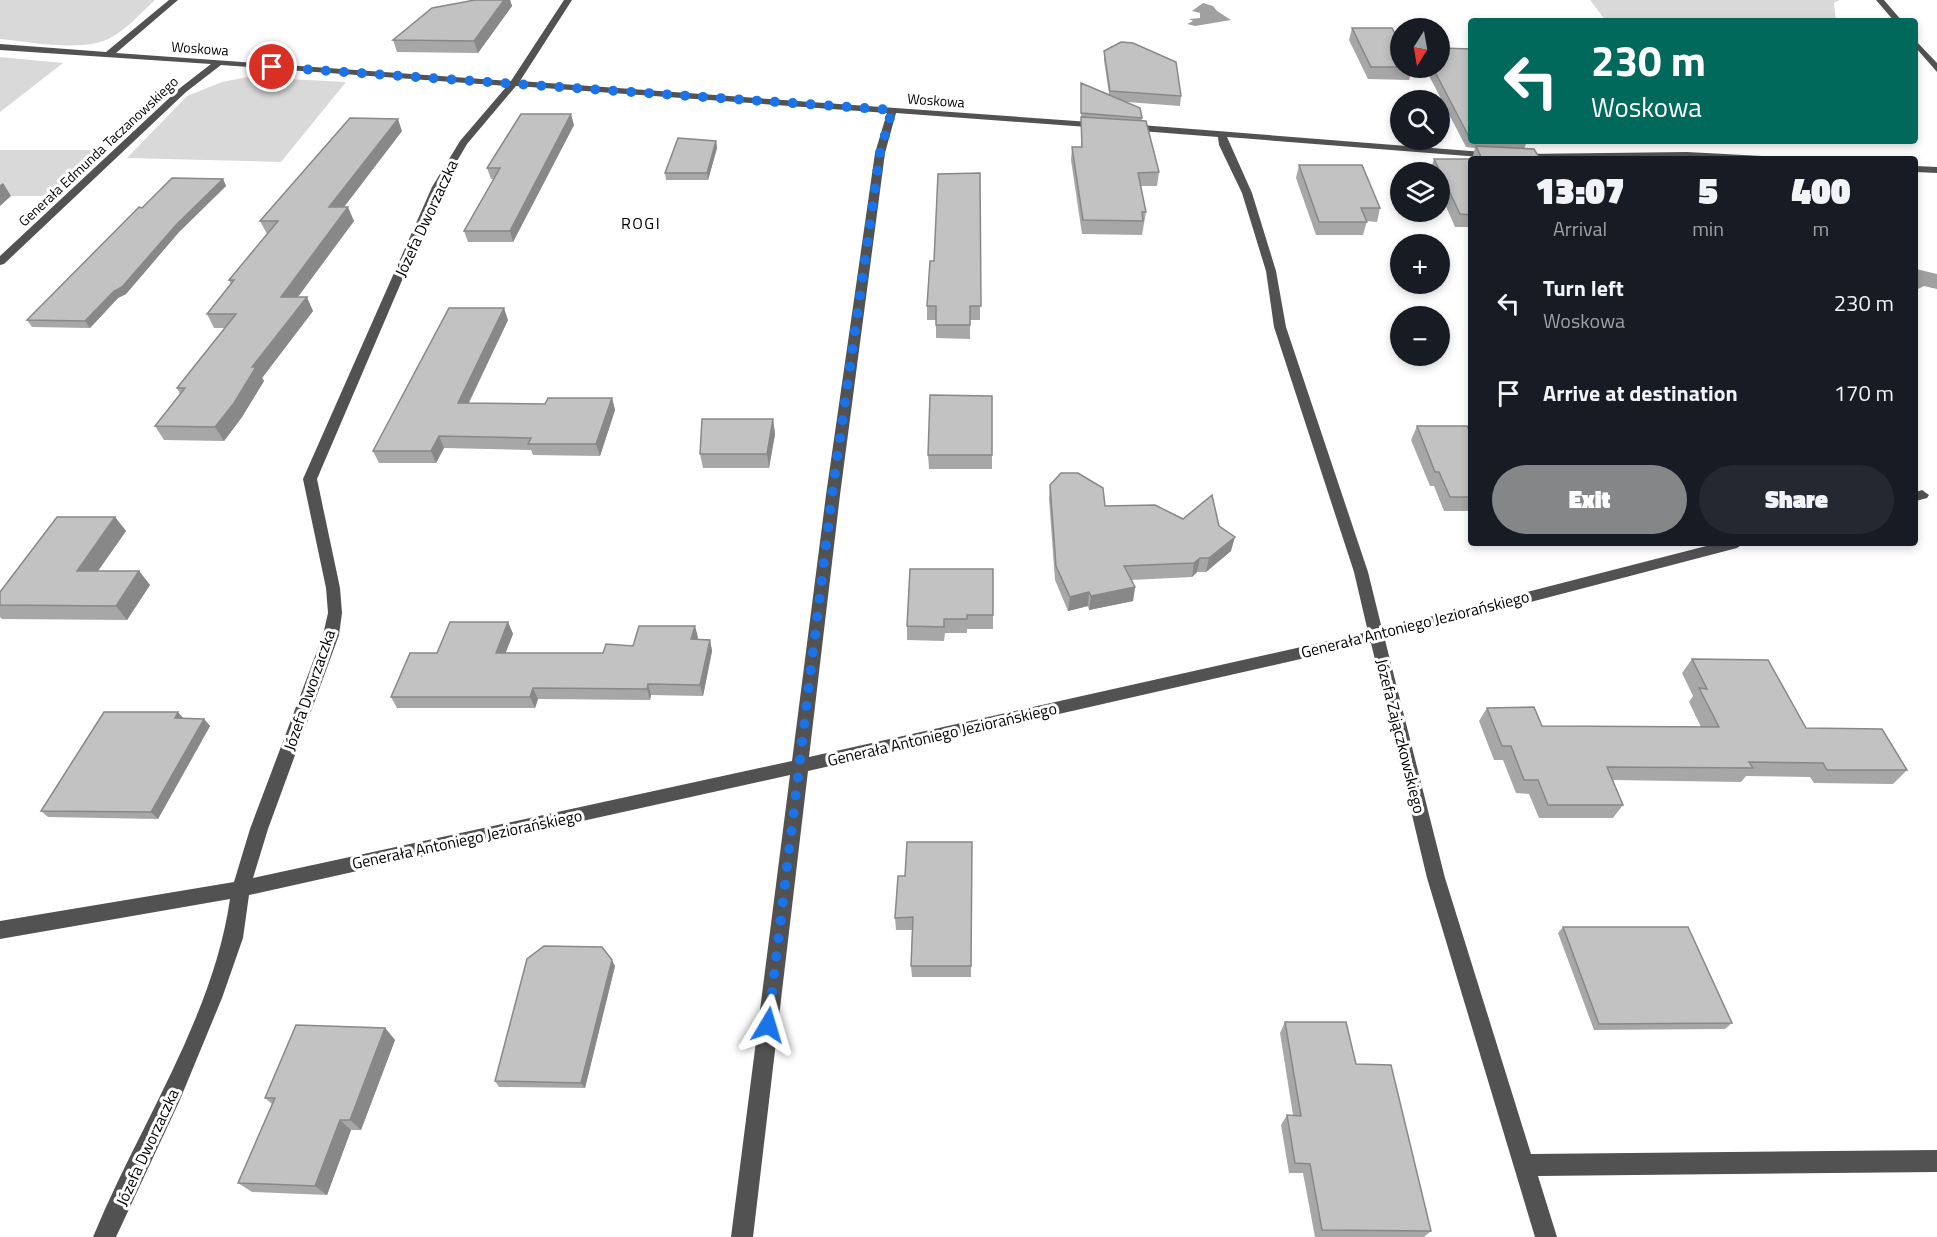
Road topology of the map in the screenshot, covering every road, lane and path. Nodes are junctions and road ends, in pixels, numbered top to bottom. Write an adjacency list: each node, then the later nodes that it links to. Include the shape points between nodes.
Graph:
1 (174, 0): 7 (street)
2 (568, 0): 10 (street, Józefa Dworzaczka, via 522,73)
3 (1880, 0): 4 (street)
4 (1895, 18)
5 (1918, 45): 9 (street)
6 (0, 47): 7 (street, Woskowa)
7 (109, 54): 8 (street, Woskowa)
8 (218, 63): 10 (street, Woskowa); 20 (street, Generała Edmunda Taczanowskiego, via 183,90)
9 (1937, 69)
10 (510, 85): 11 (street, Woskowa); 24 (street, Józefa Dworzaczka, via 470,133 437,187 310,479 335,613 331,635 259,830)
11 (892, 110): 12 (street, Woskowa); 23 (street, via 880,153 832,495)
12 (1107, 126)
13 (1119, 127): 14 (street)
14 (1222, 134): 15 (street); 22 (street, Józefa Zajączkowskiego, via 1248,193 1271,271 1280,327 1361,572)
15 (1516, 156)
16 (1608, 156): 17 (street)
17 (1705, 156)
18 (1918, 169): 19 (street)
19 (1937, 170)
20 (0, 262)
21 (1725, 546): 22 (street, Generała Antoniego Jeziorańskiego)
22 (1377, 636): 23 (street, Generała Antoniego Jeziorańskiego); 27 (street, Józefa Zajączkowskiego, via 1437,878)
23 (800, 766): 24 (street, Generała Antoniego Jeziorańskiego); 29 (street)
24 (242, 889): 25 (street, Generała Antoniego Jeziorańskiego); 28 (street, Józefa Dworzaczka, via 234,938 212,998 172,1095)
25 (0, 930)
26 (1937, 1161): 27 (street)
27 (1523, 1165): 30 (street, Józefa Zajączkowskiego)
28 (104, 1237)
29 (742, 1237)
30 (1546, 1237)

